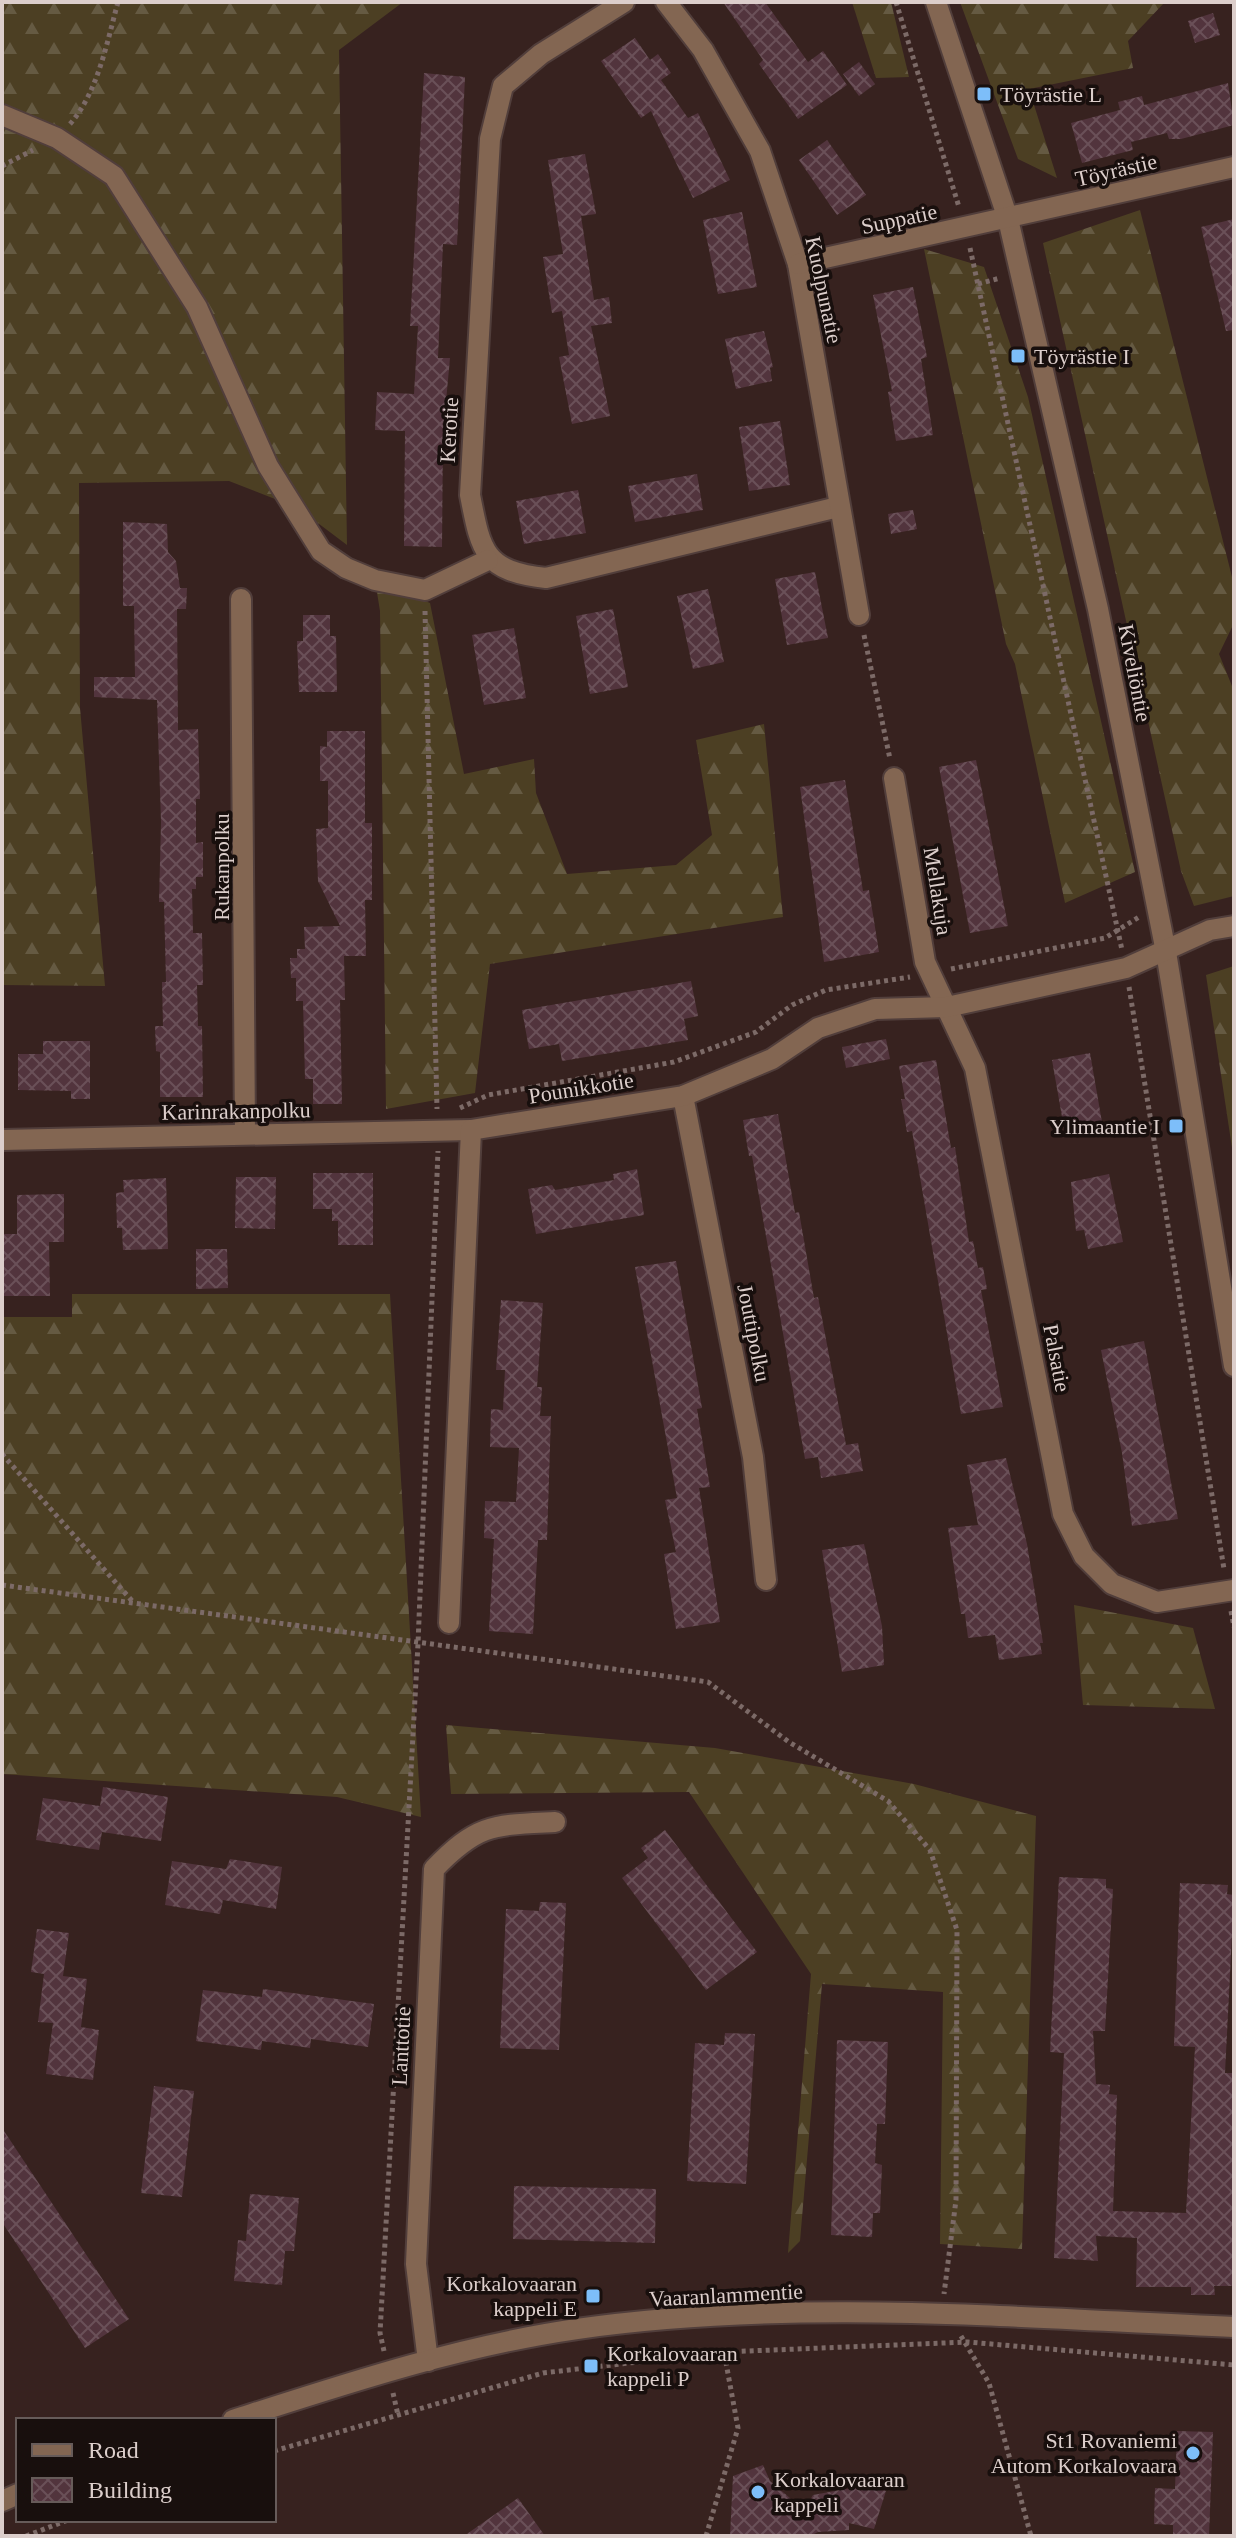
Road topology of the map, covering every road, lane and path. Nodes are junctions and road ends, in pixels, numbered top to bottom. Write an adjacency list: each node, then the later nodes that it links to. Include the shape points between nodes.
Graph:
1 (118, 2): 7 (path, via 80,112)
2 (624, 2): 14 (street, Kerotie, via 541,54 503,86 490,139 470,495)
3 (666, 2): 12 (street, Kuolpunatie, via 703,50 760,151)
4 (896, 2): 11 (path)
5 (936, 2): 10 (street, Kiveliöntie)
6 (2, 115): 7 (street)
7 (57, 138): 8 (path); 15 (street, via 114,176 154,234 197,307 268,466 321,551 375,580)
8 (2, 166)
9 (1234, 167): 10 (street, Töyrästie)
10 (1008, 219): 11 (street, Suppatie); 20 (street, Kiveliöntie, via 1098,609)
11 (966, 229): 12 (street, Suppatie); 21 (path)
12 (798, 264): 13 (street, Kuolpunatie)
13 (838, 507): 14 (street, via 546,578 516,575); 17 (street, Kuolpunatie)
14 (488, 560): 15 (street)
15 (425, 590): 25 (path)
16 (241, 599): 26 (street, Rukanpolku)
17 (859, 615): 18 (path)
18 (894, 778): 22 (street, Mellakuja, via 925,962)
19 (1234, 926): 20 (street, Pounikkotie, via 1210,930)
20 (1166, 952): 21 (street, Pounikkotie); 28 (street, Kiveliöntie)
21 (1126, 968): 22 (street, Pounikkotie); 32 (path)
22 (947, 1007): 23 (street, Pounikkotie, via 875,1009 818,1028 772,1059); 32 (street, Palsatie, via 975,1068 1063,1514 1084,1556 1112,1584 1157,1602)
23 (683, 1096): 24 (street, Pounikkotie); 30 (street, Jouttipolku, via 753,1457)
24 (471, 1130): 25 (street, Karinrakanpolku); 34 (street)
25 (437, 1131): 26 (street, Karinrakanpolku); 36 (path)
26 (245, 1134): 27 (street, Karinrakanpolku)
27 (2, 1140)
28 (1234, 1366)
29 (2, 1454): 33 (path)
30 (766, 1580)
31 (2, 1585): 33 (path)
32 (1231, 1590): 35 (path)
33 (134, 1603): 36 (path)
34 (449, 1623)
35 (1234, 1627)
36 (418, 1644): 38 (path, via 708,1682 789,1742 888,1801 930,1850 957,1930 956,2200); 44 (path, via 380,2333)
37 (555, 1822): 42 (street, Lanttotie, via 497,1824 463,1839 434,1869 416,2264)
38 (941, 2314): 39 (street, Vaaranlammentie); 40 (path); 42 (street, Vaaranlammentie, via 655,2322 576,2330)
39 (1234, 2327)
40 (968, 2342): 41 (path); 43 (path); 51 (path, via 989,2383)
41 (724, 2352): 45 (path, via 543,2373); 50 (path, via 738,2428)
42 (428, 2361): 44 (street, Vaaranlammentie)
43 (1234, 2365)
44 (388, 2371): 45 (path); 46 (street, Vaaranlammentie)
45 (398, 2415): 47 (path)
46 (239, 2418)
47 (276, 2450)
48 (63, 2522): 49 (path)
49 (26, 2536)
50 (706, 2536)
51 (1031, 2536)

